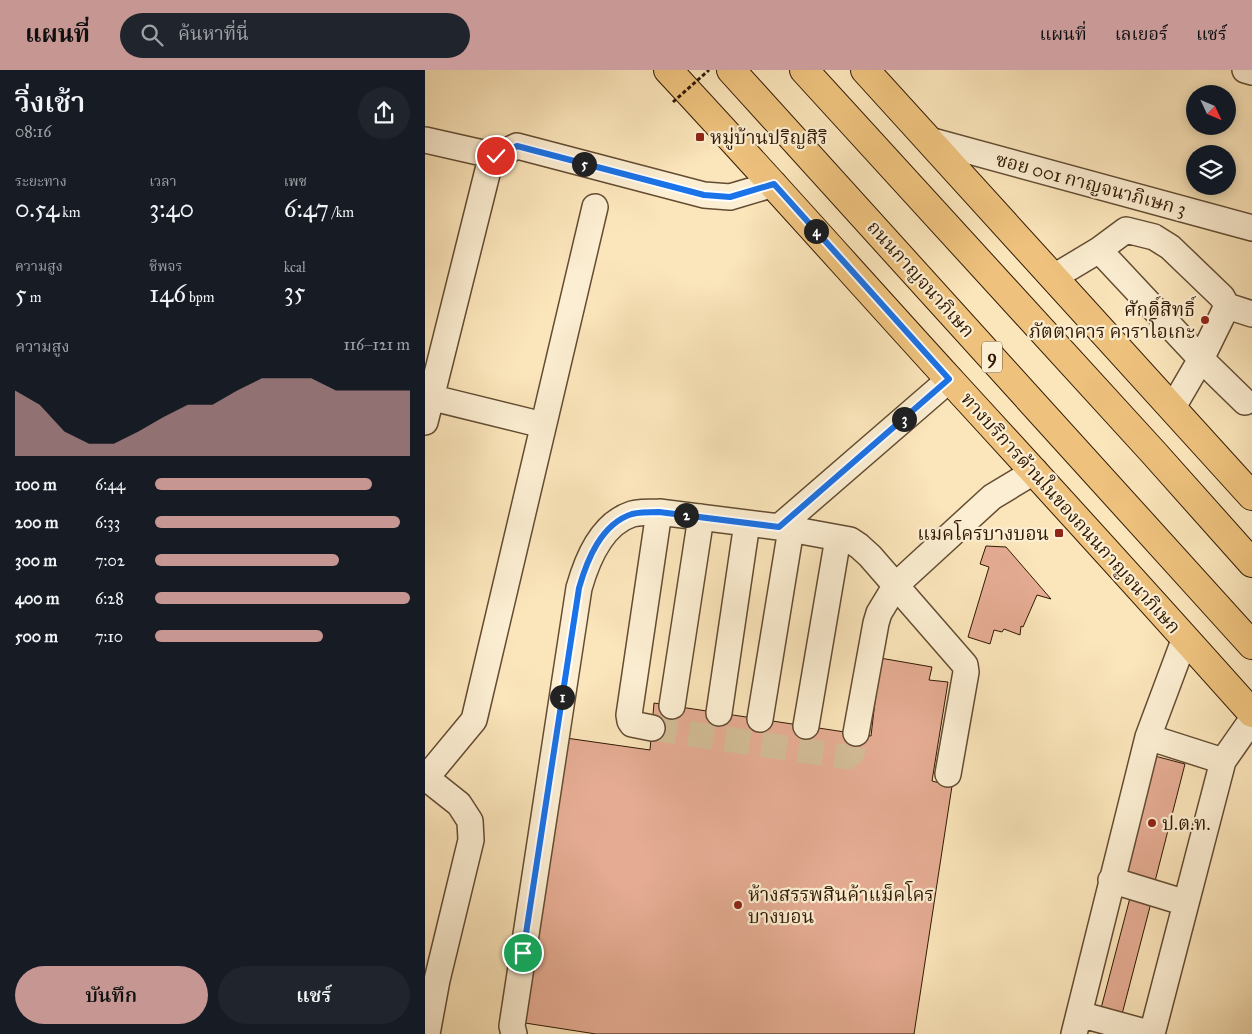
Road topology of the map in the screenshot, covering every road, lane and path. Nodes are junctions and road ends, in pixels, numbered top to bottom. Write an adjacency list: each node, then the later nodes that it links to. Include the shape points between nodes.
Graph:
1 (668, 70): 12 (main road, ทางบริการด้านในของถนนกาญจนาภิเษก)
2 (709, 70): 8 (path, bridge)
3 (731, 70): 38 (main road, ถนนกาญจนาภิเษก / 9)
4 (804, 70): 35 (main road)
5 (865, 70): 10 (main road)
6 (1245, 70): 7 (street)
7 (1252, 72)
8 (673, 102)
9 (425, 140): 11 (street)
10 (929, 140): 13 (street, ซอย 001 กาญจนาภิเษก 3); 18 (main road)
11 (496, 156): 12 (street, via 517,146 704,195 730,197); 23 (street, via 489,166)
12 (774, 184): 22 (main road, ทางบริการด้านในของถนนกาญจนาภิเษก)
13 (1140, 198): 15 (street, ซอย 001 กาญจนาภิเษก 3); 16 (street)
14 (595, 208): 27 (street)
15 (1252, 228)
16 (1126, 230): 17 (street); 19 (street, via 1154,237 1170,247 1222,297)
17 (1099, 250): 18 (street); 21 (street)
18 (1054, 277): 25 (main road)
19 (1227, 306): 20 (street); 21 (street)
20 (1252, 314)
21 (1201, 360): 24 (street); 25 (street)
22 (949, 379): 28 (main road, ทางบริการด้านในของถนนกาญจนาภิเษก); 33 (street)
23 (428, 397): 26 (street); 27 (street)
24 (1245, 402)
25 (1173, 407): 29 (main road)
26 (425, 422)
27 (543, 425): 49 (street, via 474,720)
28 (1035, 471): 36 (street, via 992,497); 37 (main road, ทางบริการด้านในของถนนกาญจนาภิเษก)
29 (1251, 492)
30 (659, 512): 31 (street); 44 (street, via 629,715 633,724); 54 (street, via 631,515 613,526 593,550 579,588 512,1026)
31 (701, 517): 32 (street); 39 (street)
32 (747, 523): 33 (street); 40 (street)
33 (785, 528): 34 (street); 42 (street)
34 (838, 538): 36 (street, via 859,546); 43 (street)
35 (1252, 563)
36 (896, 585): 45 (street, via 876,623); 48 (street, via 966,668)
37 (1185, 638): 41 (main road, ทางบริการด้านในของถนนกาญจนาภิเษก); 46 (street)
38 (1252, 645)
39 (672, 706)
40 (719, 713)
41 (1252, 714): 47 (street, via 1251,721)
42 (760, 719)
43 (806, 726)
44 (652, 728)
45 (856, 733)
46 (1148, 737): 47 (street); 50 (street)
47 (1223, 761): 51 (street)
48 (948, 774)
49 (426, 778): 53 (street, via 459,804 469,821 471,840)
50 (1111, 880): 51 (street); 52 (street)
51 (1186, 902): 55 (street)
52 (1077, 1024): 55 (street)
53 (427, 1034)
54 (514, 1034)
55 (1152, 1034)

